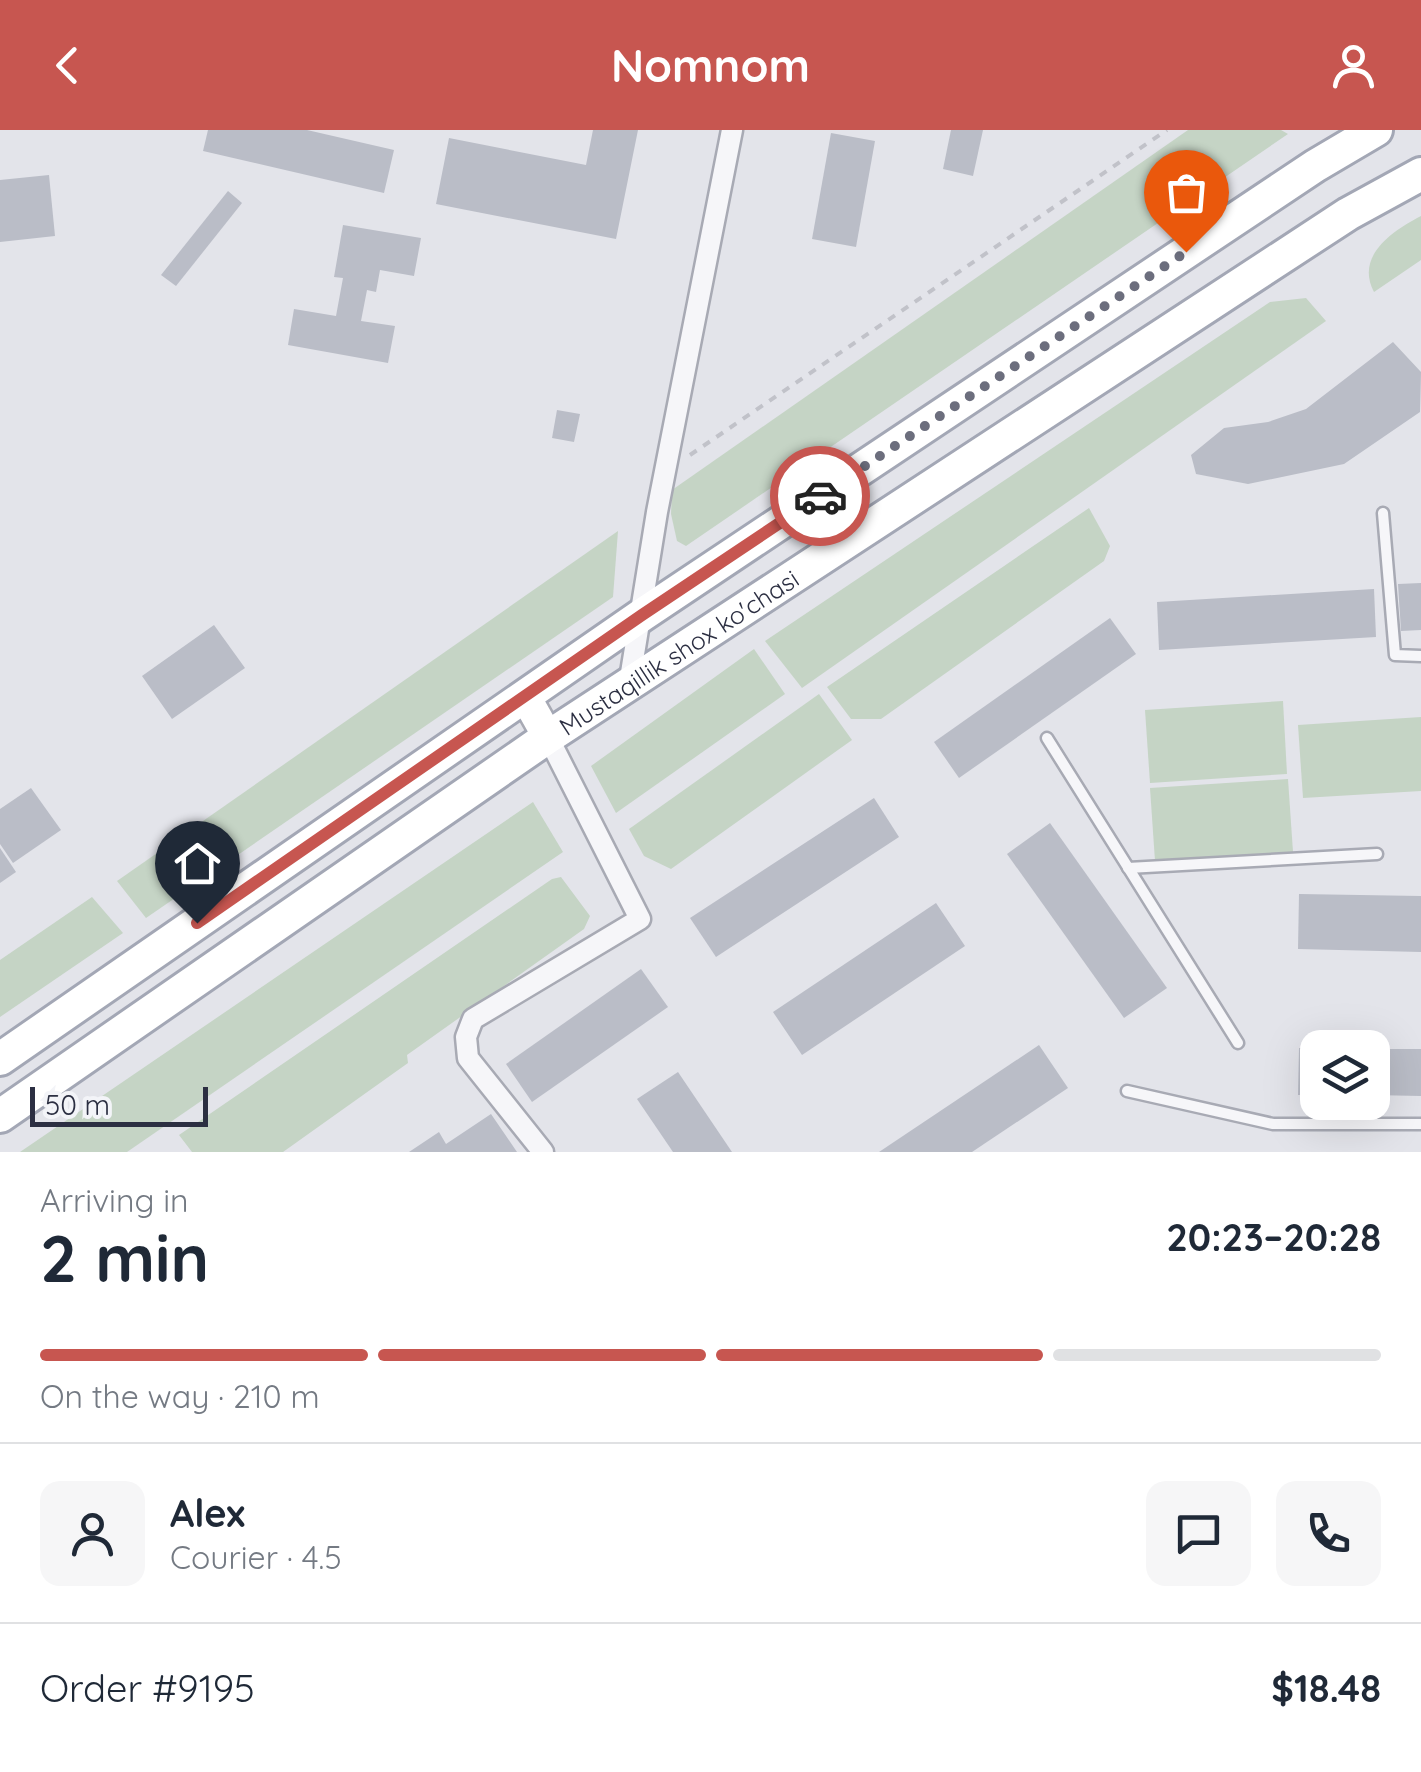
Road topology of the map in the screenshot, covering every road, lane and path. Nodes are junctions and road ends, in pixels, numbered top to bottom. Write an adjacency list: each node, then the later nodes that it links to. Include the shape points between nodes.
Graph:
1 (732, 130): 5 (street)
2 (1167, 130): 5 (path)
3 (1376, 130): 7 (main road, Mustaqillik shox ko'chasi)
4 (1421, 174): 9 (main road, Mustaqillik shox ko'chasi, via 1348,214)
5 (665, 472): 7 (street)
6 (1382, 513): 8 (lane, via 1395,655)
7 (642, 615): 9 (street); 10 (main road, Mustaqillik shox ko'chasi)
8 (1421, 656)
9 (629, 684): 11 (main road, Mustaqillik shox ko'chasi)
10 (524, 696): 11 (main road); 16 (main road, Mustaqillik shox ko'chasi)
11 (548, 737): 18 (main road, Mustaqillik shox ko'chasi); 20 (street, via 640,919 474,1019 466,1037 468,1058)
12 (1046, 738): 14 (lane)
13 (1376, 854): 14 (lane)
14 (1128, 868): 15 (lane)
15 (1238, 1044)
16 (0, 1059)
17 (1127, 1092): 19 (lane, via 1273,1124)
18 (0, 1116)
19 (1421, 1124)
20 (543, 1152)

